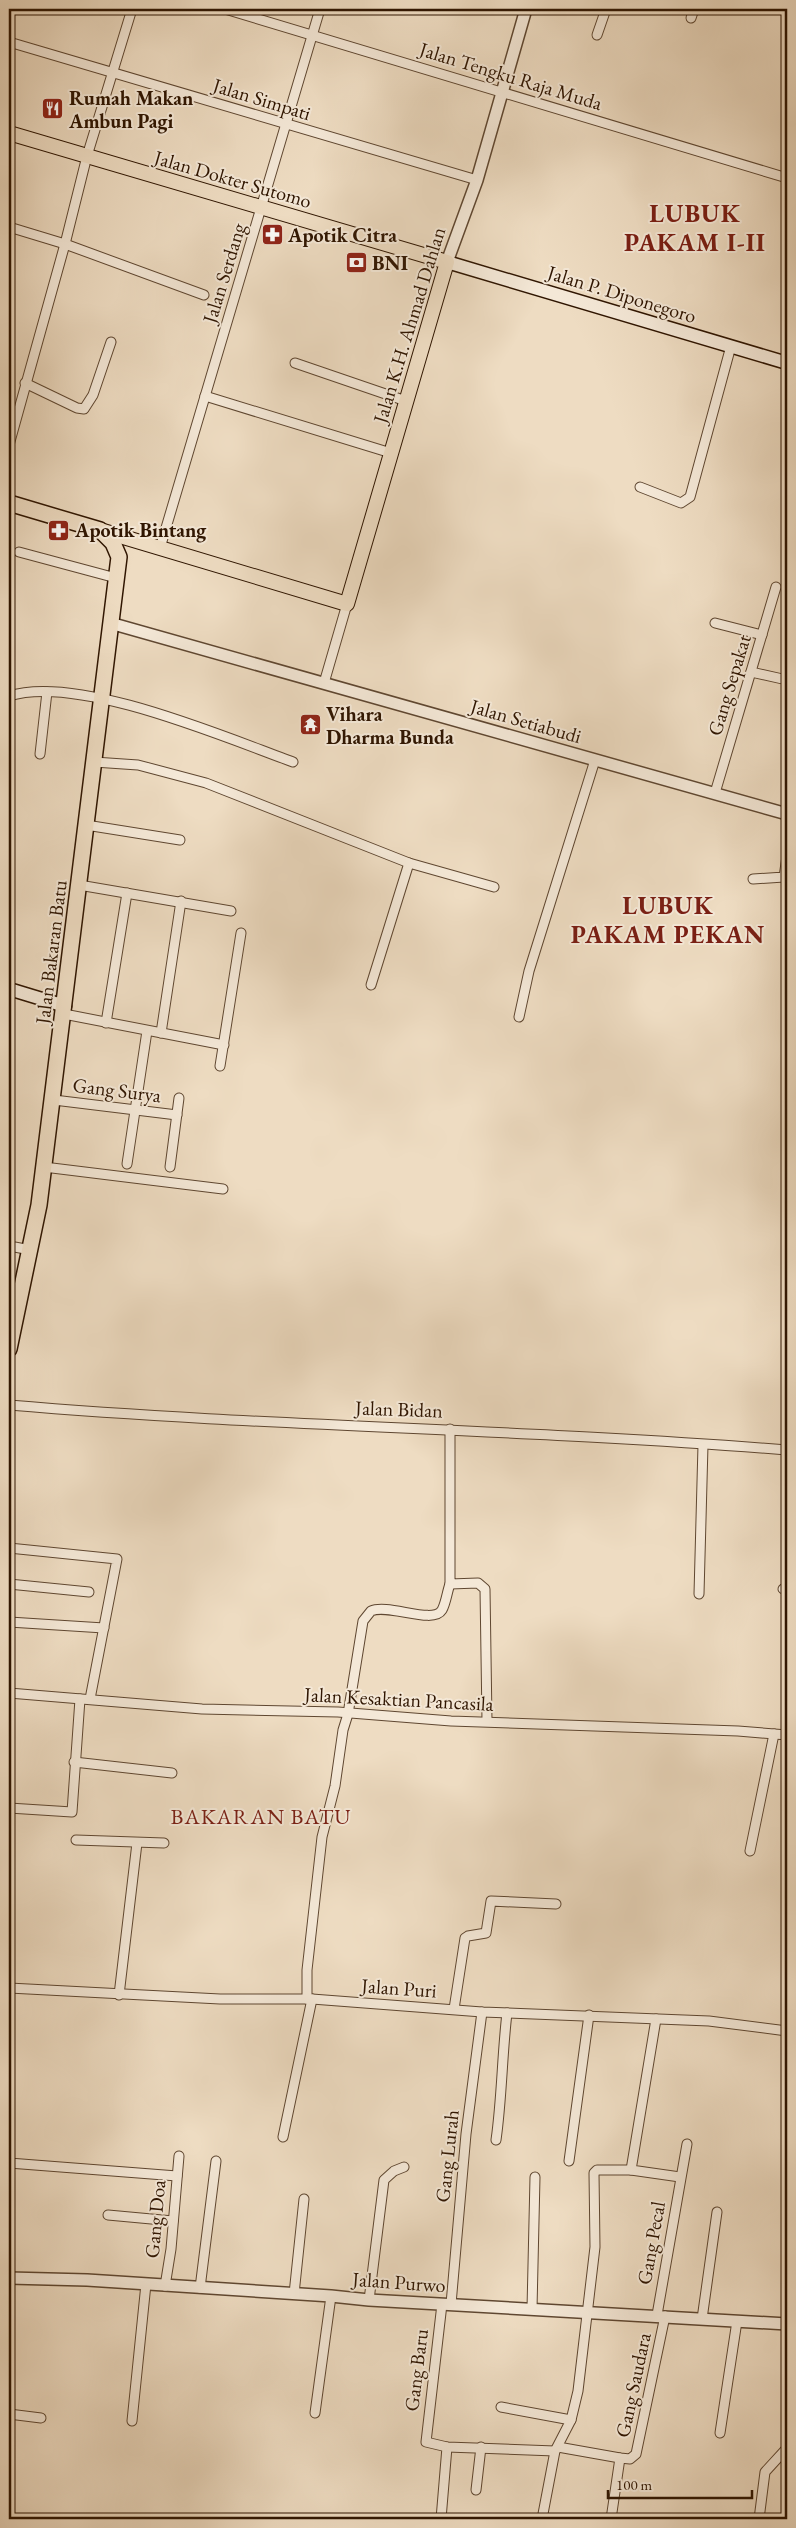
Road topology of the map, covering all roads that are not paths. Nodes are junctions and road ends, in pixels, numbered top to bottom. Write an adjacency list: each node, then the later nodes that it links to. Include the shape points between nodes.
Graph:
1 (132, 9): 9 (street)
2 (225, 9): 6 (street, Jalan Tengku Raja Muda)
3 (320, 9): 6 (street, Jalan Serdang)
4 (526, 9): 10 (street, Jalan K.H. Ahmad Dahlan)
5 (606, 9): 7 (street)
6 (312, 34): 10 (street, Jalan Tengku Raja Muda); 11 (street, Jalan Serdang)
7 (597, 35)
8 (9, 42): 9 (street, Jalan Simpati)
9 (114, 73): 11 (street, Jalan Simpati); 13 (street)
10 (504, 91): 14 (street, Jalan Tengku Raja Muda); 15 (street, Jalan K.H. Ahmad Dahlan)
11 (287, 125): 15 (street, Jalan Simpati); 16 (street, Jalan Serdang)
12 (9, 133): 13 (main road, Jalan Dokter Sutomo)
13 (87, 156): 16 (main road, Jalan Dokter Sutomo); 18 (street)
14 (787, 178)
15 (477, 180): 19 (street, Jalan K.H. Ahmad Dahlan)
16 (262, 208): 19 (main road, Jalan Dokter Sutomo); 26 (street, Jalan Serdang)
17 (9, 227): 18 (street)
18 (65, 244): 20 (street); 25 (street)
19 (447, 262): 22 (main road, Jalan P. Diponegoro); 27 (main road, Jalan K.H. Ahmad Dahlan)
20 (204, 294)
21 (111, 342): 25 (street, via 93,395 84,409)
22 (730, 346): 24 (main road, Jalan P. Diponegoro); 30 (street, via 690,497 681,503)
23 (295, 363): 27 (street)
24 (787, 363)
25 (24, 382): 28 (street)
26 (205, 396): 29 (street); 34 (street, Jalan Serdang)
27 (406, 401): 29 (main road, Jalan K.H. Ahmad Dahlan)
28 (9, 439)
29 (391, 453): 39 (main road, Jalan K.H. Ahmad Dahlan)
30 (640, 487)
31 (9, 503): 32 (highway)
32 (100, 530): 33 (main road); 36 (highway, via 113,543)
33 (146, 544): 34 (main road); 36 (main road, via 130,546)
34 (160, 548): 39 (main road)
35 (19, 552): 37 (street)
36 (119, 557): 37 (highway, Jalan Bakaran Batu)
37 (116, 578): 40 (highway, Jalan Bakaran Batu)
38 (776, 587): 42 (street, Gang Sepakat)
39 (347, 604): 45 (street, Jalan K.H. Ahmad Dahlan)
40 (110, 623): 45 (street, Jalan Setiabudi); 48 (highway, Jalan Bakaran Batu)
41 (715, 623): 42 (street)
42 (762, 635): 43 (street, Gang Sepakat)
43 (751, 672): 44 (street); 53 (street, Gang Sepakat)
44 (787, 680)
45 (324, 683): 50 (street, Jalan Setiabudi)
46 (47, 692): 47 (street, via 23,691); 48 (street); 49 (street)
47 (9, 696)
48 (102, 697): 51 (highway, Jalan Bakaran Batu); 52 (street, via 194,725)
49 (40, 754)
50 (595, 760): 53 (street, Jalan Setiabudi); 69 (street, via 529,971)
51 (94, 762): 55 (highway, Jalan Bakaran Batu); 58 (street, via 138,766 206,783)
52 (293, 762)
53 (715, 793): 54 (street, Jalan Setiabudi)
54 (787, 814)
55 (86, 825): 56 (street); 60 (highway, Jalan Bakaran Batu)
56 (180, 840)
57 (787, 856): 59 (street, via 784,877)
58 (409, 864): 61 (street); 66 (street)
59 (752, 879)
60 (79, 885): 62 (street); 68 (highway, Jalan Bakaran Batu)
61 (494, 887)
62 (127, 893): 63 (street); 70 (street)
63 (181, 901): 64 (street); 72 (street)
64 (231, 911)
65 (241, 933): 73 (street)
66 (371, 985)
67 (9, 989): 68 (main road)
68 (65, 1010): 70 (street); 76 (highway, Jalan Bakaran Batu)
69 (519, 1017)
70 (106, 1023): 71 (street)
71 (147, 1031): 72 (street); 77 (street)
72 (161, 1033): 73 (street)
73 (224, 1045): 74 (street)
74 (220, 1066)
75 (178, 1098): 78 (street)
76 (54, 1100): 77 (street, Gang Surya); 80 (highway, Jalan Bakaran Batu)
77 (137, 1110): 78 (street, Gang Surya); 79 (street)
78 (176, 1115): 81 (street)
79 (127, 1164)
80 (44, 1167): 82 (street); 84 (highway, Jalan Bakaran Batu)
81 (170, 1167)
82 (223, 1189)
83 (9, 1246): 84 (street)
84 (31, 1250): 85 (highway, Jalan Bakaran Batu)
85 (9, 1349)
86 (9, 1405): 87 (street, Jalan Bidan, via 104,1413)
87 (450, 1429): 88 (street, Jalan Bidan); 92 (street)
88 (703, 1445): 89 (street, Jalan Bidan); 94 (street)
89 (787, 1450)
90 (9, 1548): 96 (street, via 116,1558)
91 (9, 1584): 93 (street)
92 (450, 1584): 100 (street, via 442,1610 436,1616 385,1608 375,1609 366,1616); 101 (street, via 478,1583 485,1589)
93 (89, 1592)
94 (698, 1594)
95 (9, 1622): 96 (street)
96 (104, 1628): 99 (street)
97 (9, 1693): 98 (street, Jalan Kesaktian Pancasila)
98 (80, 1699): 99 (street, Jalan Kesaktian Pancasila); 104 (street)
99 (90, 1699): 100 (street, Jalan Kesaktian Pancasila, via 202,1709)
100 (348, 1714): 101 (street, Jalan Kesaktian Pancasila); 114 (street, via 322,1837 307,1970)
101 (487, 1721): 102 (street, Jalan Kesaktian Pancasila)
102 (774, 1734): 103 (street, Jalan Kesaktian Pancasila); 110 (street)
103 (787, 1735)
104 (74, 1762): 105 (street); 106 (street, via 72,1812)
105 (172, 1773)
106 (9, 1808)
107 (76, 1840): 109 (street)
108 (164, 1842): 109 (street)
109 (136, 1843): 113 (street)
110 (750, 1850)
111 (556, 1904): 115 (street, via 491,1901 486,1933 465,1938)
112 (9, 1988): 113 (street, Jalan Puri)
113 (119, 1995): 114 (street, Jalan Puri)
114 (310, 1999): 115 (street, Jalan Puri); 121 (street)
115 (454, 2009): 116 (street, Jalan Puri)
116 (482, 2012): 117 (street, Jalan Puri); 144 (street, Gang Lurah)
117 (507, 2013): 118 (street, Jalan Puri); 122 (street)
118 (589, 2015): 119 (street, Jalan Puri); 126 (street)
119 (656, 2019): 120 (street, Jalan Puri); 129 (street)
120 (787, 2031)
121 (283, 2136)
122 (496, 2140)
123 (687, 2144): 132 (street, Gang Pecal)
124 (179, 2156): 130 (street, Gang Doa)
125 (216, 2161): 140 (street)
126 (569, 2161)
127 (9, 2163): 130 (street)
128 (404, 2167): 143 (street, via 384,2180)
129 (631, 2170): 132 (street); 146 (street, via 597,2170 594,2173 596,2236)
130 (177, 2176): 136 (street, Gang Doa)
131 (535, 2177): 145 (street)
132 (680, 2177): 147 (street, Gang Pecal)
133 (304, 2198): 141 (street)
134 (717, 2212): 148 (street)
135 (108, 2215): 136 (street)
136 (173, 2221): 139 (street, Gang Doa)
137 (9, 2278): 138 (street, Jalan Purwo)
138 (146, 2284): 139 (street, Jalan Purwo); 156 (street)
139 (165, 2286): 140 (street, Jalan Purwo)
140 (200, 2288): 141 (street, Jalan Purwo)
141 (294, 2294): 142 (street, Jalan Purwo)
142 (331, 2296): 143 (street, Jalan Purwo); 152 (street)
143 (369, 2300): 144 (street, Jalan Purwo)
144 (447, 2304): 145 (street, Jalan Purwo); 158 (street, Gang Baru, via 425,2441)
145 (532, 2309): 146 (street, Jalan Purwo)
146 (589, 2311): 147 (street, Jalan Purwo); 155 (street)
147 (661, 2316): 148 (street, Jalan Purwo); 162 (street, Gang Saudara, via 636,2454)
148 (702, 2319): 149 (street, Jalan Purwo)
149 (736, 2321): 150 (street, Jalan Purwo); 157 (street)
150 (787, 2324)
151 (501, 2407): 155 (street)
152 (315, 2412)
153 (9, 2414): 154 (street)
154 (41, 2418)
155 (571, 2420): 161 (street)
156 (132, 2421)
157 (720, 2434)
158 (447, 2447): 159 (street); 164 (street)
159 (481, 2447): 161 (street); 163 (street)
160 (787, 2448): 167 (street, via 765,2472)
161 (556, 2449): 162 (street); 165 (street)
162 (620, 2458): 166 (street)
163 (476, 2490)
164 (441, 2519)
165 (542, 2519)
166 (611, 2519)
167 (759, 2519)

